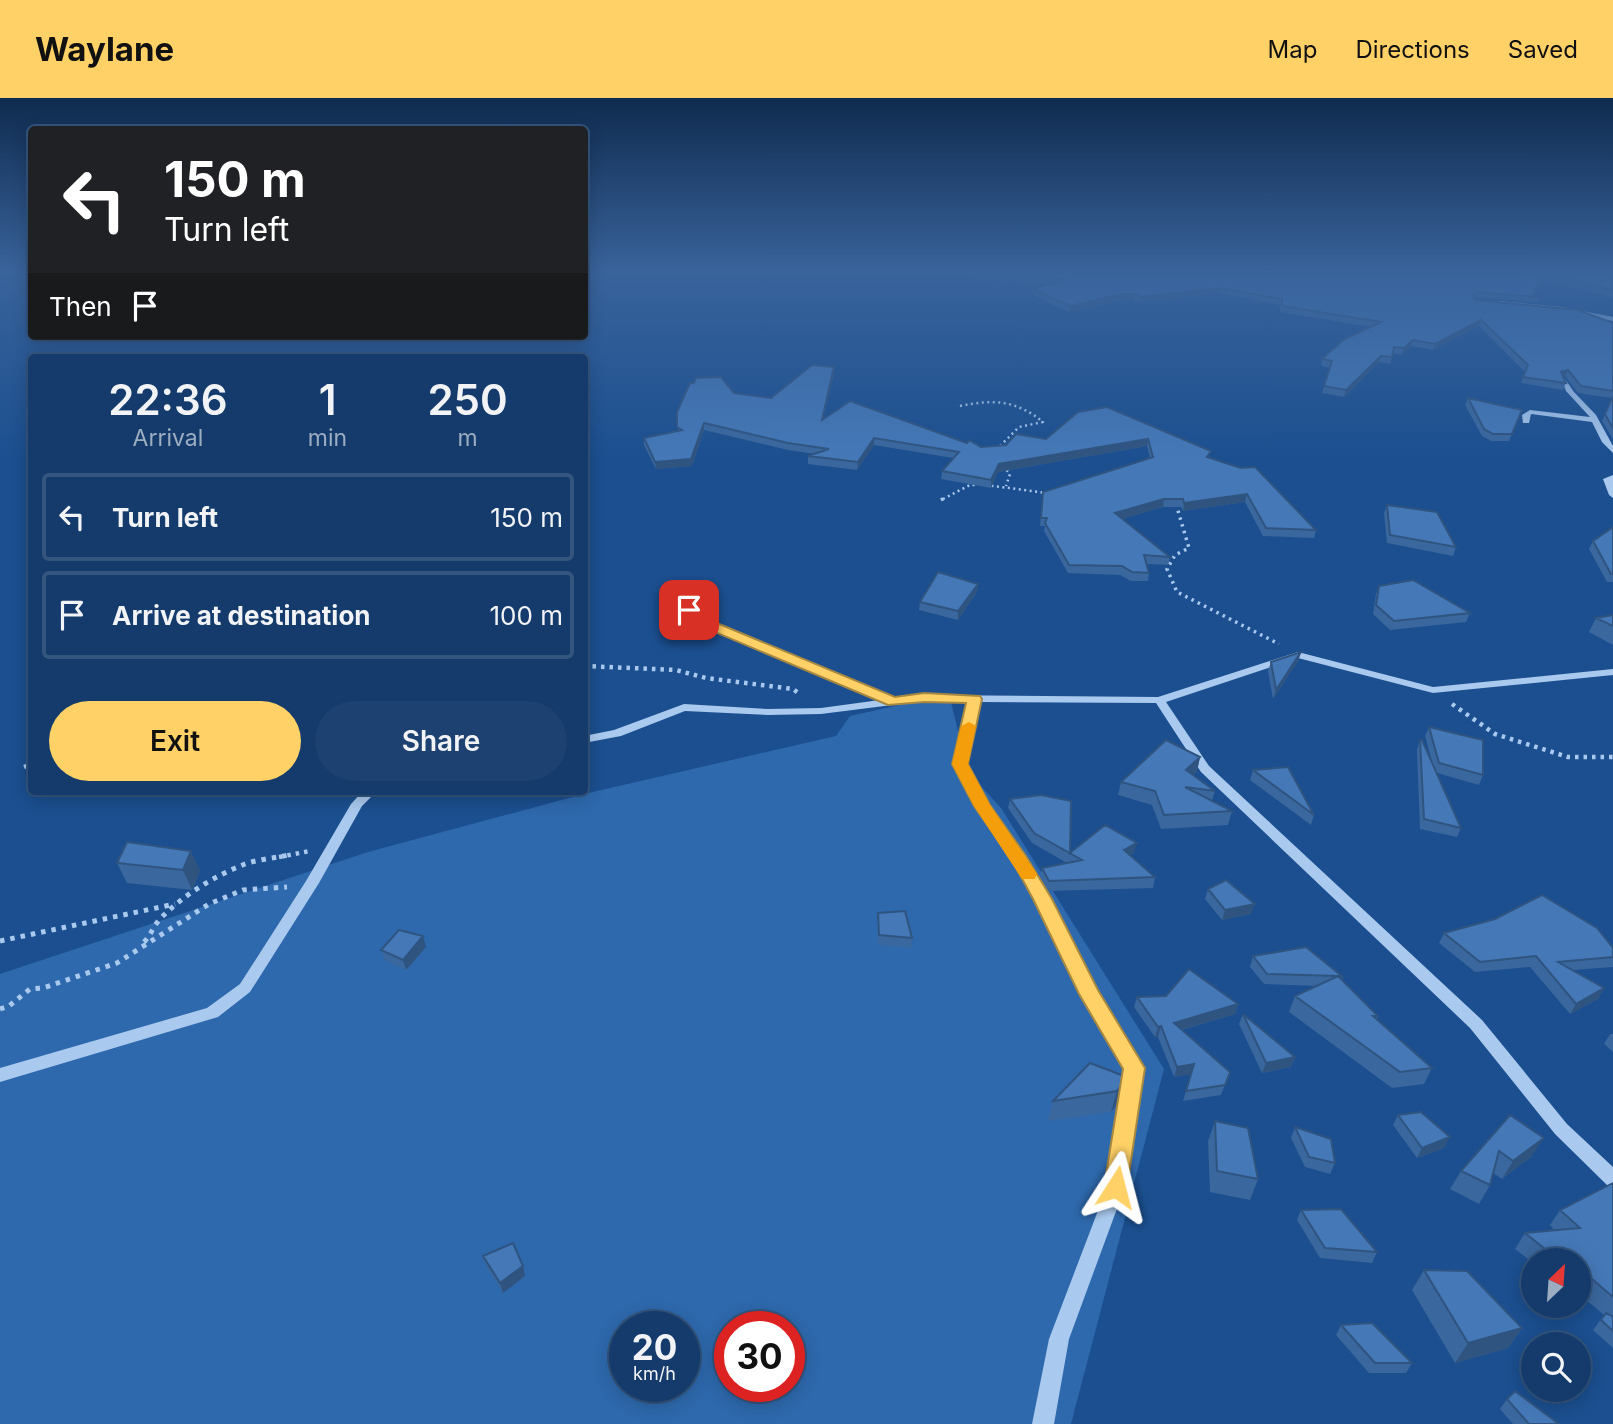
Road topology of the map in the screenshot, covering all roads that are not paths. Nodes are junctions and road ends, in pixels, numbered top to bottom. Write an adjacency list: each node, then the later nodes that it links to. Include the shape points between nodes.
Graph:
1 (1563, 380): 2 (street)
2 (1592, 420): 3 (lane, via 1530,412); 4 (street)
3 (1526, 421)
4 (1613, 451)
5 (1613, 477): 6 (street, via 1607,478)
6 (1613, 495)
7 (684, 593): 11 (street, via 689,610 708,624)
8 (1613, 672): 10 (street, via 1433,690 1298,655)
9 (975, 699): 10 (street); 11 (street); 16 (street, via 960,764 1054,919 1089,994 1134,1068 1116,1187 1059,1339)
10 (1159, 700): 15 (street, via 1205,769 1476,1024 1561,1129)
11 (893, 702): 12 (street, via 821,711 684,707)
12 (588, 739)
13 (367, 795): 14 (street, via 245,988 212,1013)
14 (0, 1075)
15 (1613, 1179)
16 (1043, 1424)

